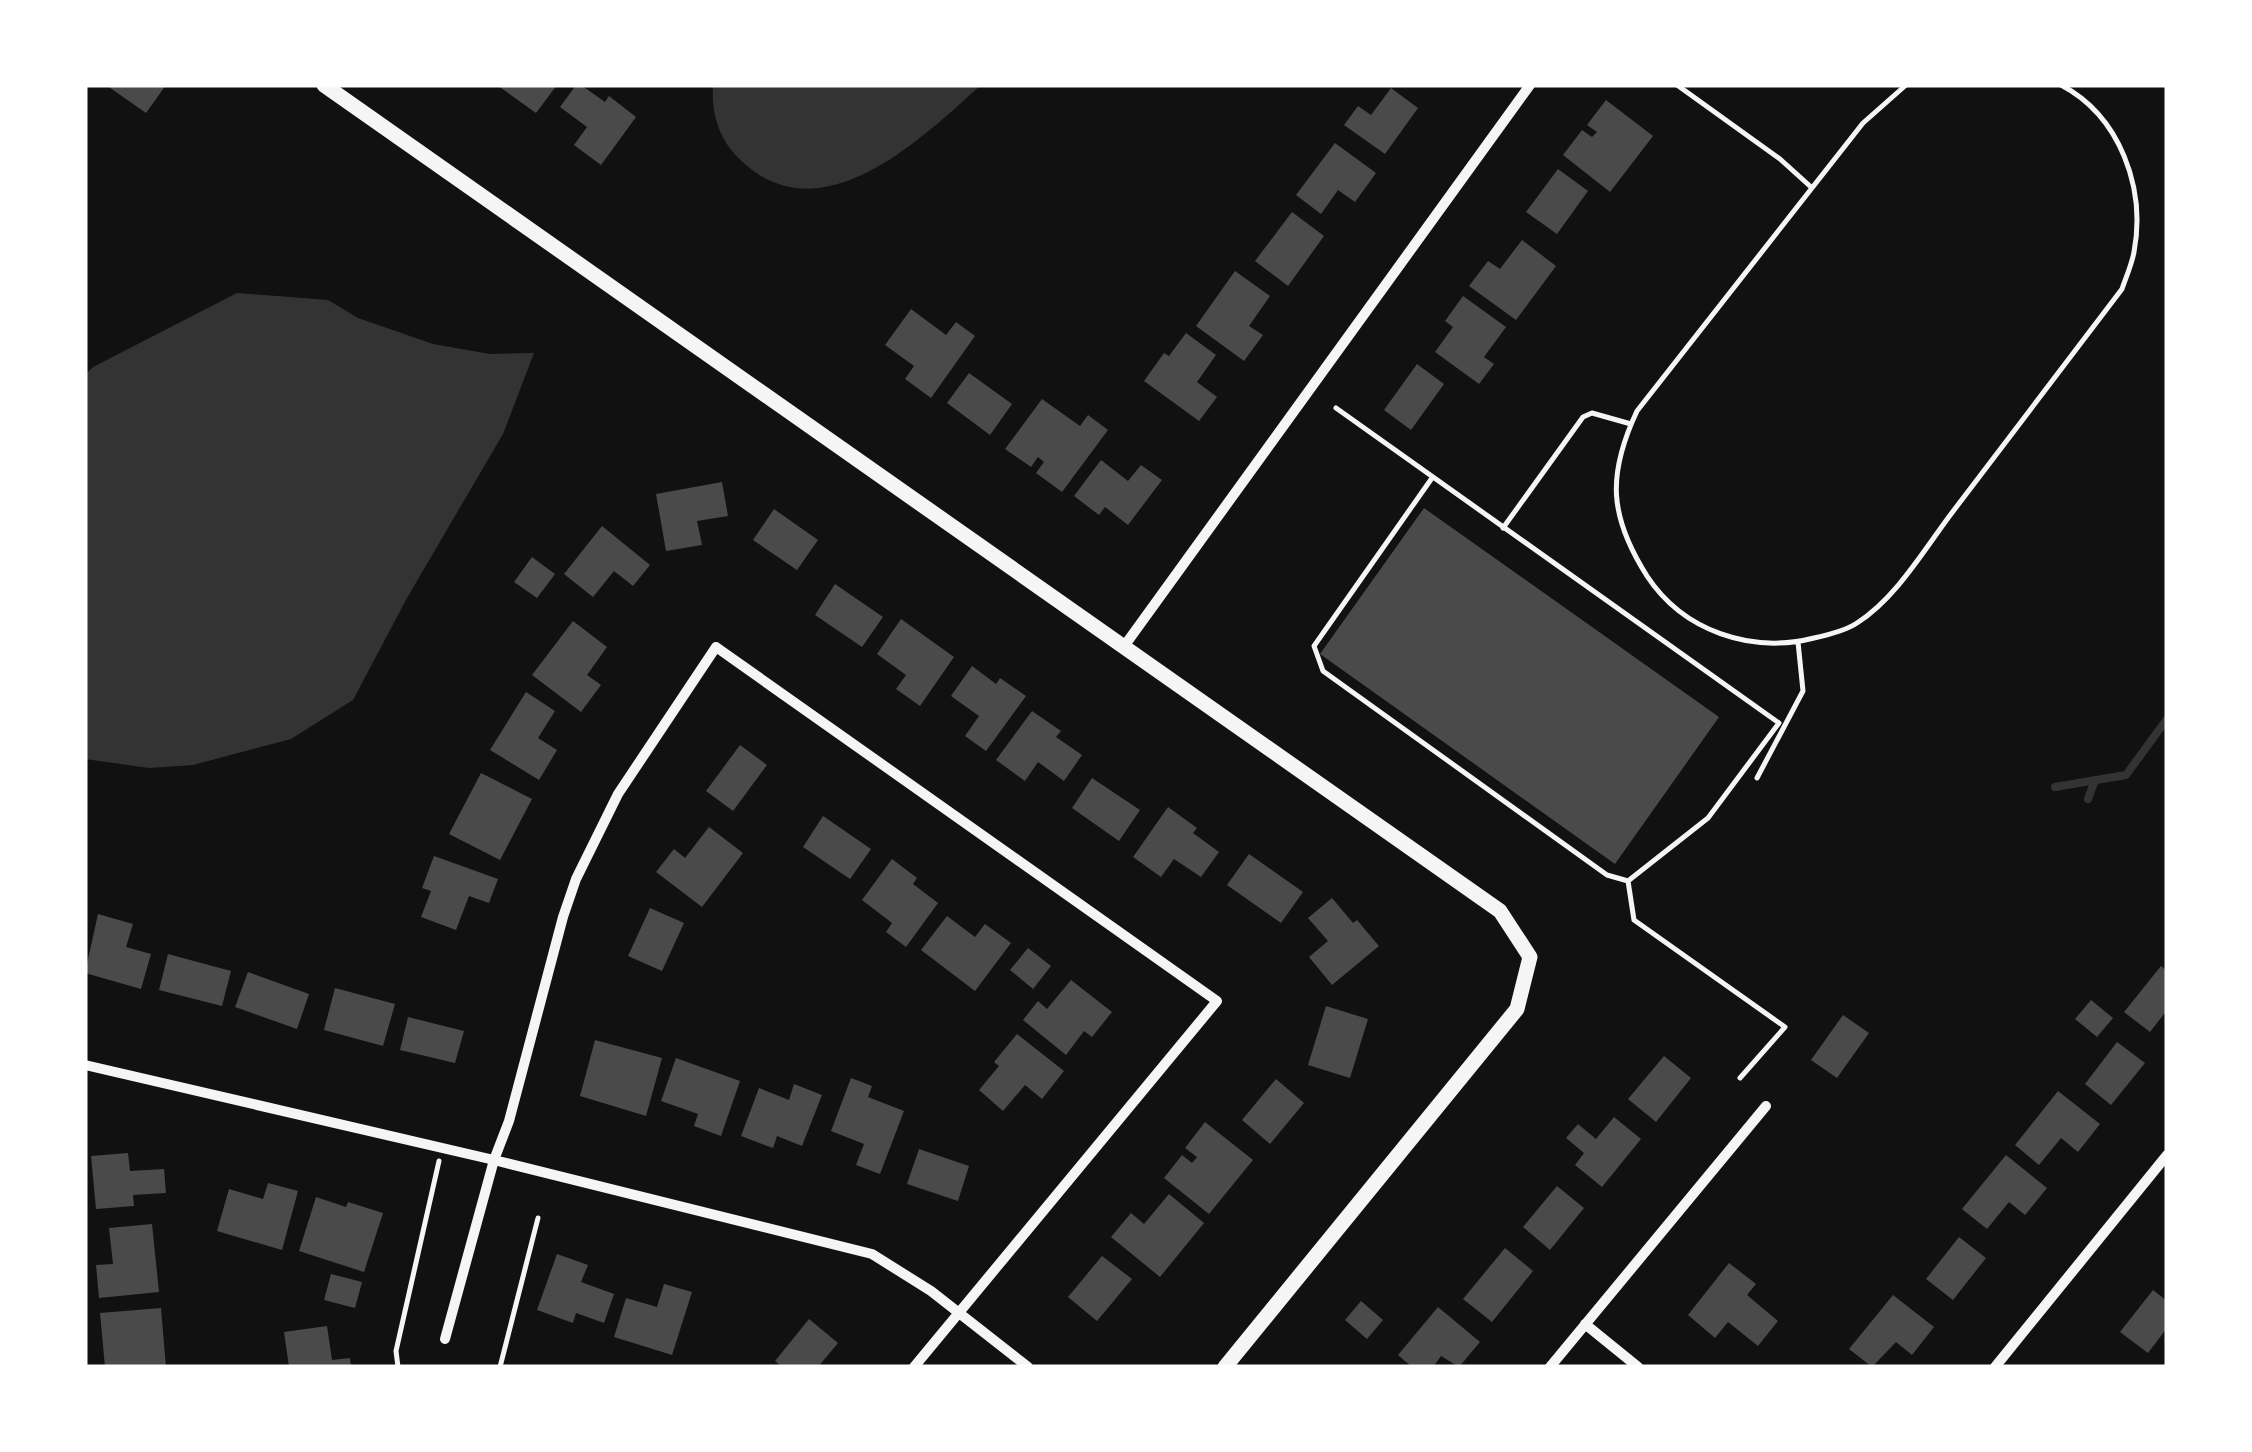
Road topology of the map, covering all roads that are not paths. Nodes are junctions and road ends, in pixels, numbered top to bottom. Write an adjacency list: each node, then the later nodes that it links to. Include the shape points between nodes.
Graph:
1 (324, 85): 3 (street)
2 (1530, 85): 3 (street)
3 (1125, 645): 13 (street, via 1500,912 1530,957 1516,1009)
4 (85, 1065): 7 (street)
5 (1766, 1106): 9 (street)
6 (2167, 1155): 16 (street)
7 (494, 1160): 8 (street, via 872,1254); 8 (street, via 576,879 627,778 716,647 1218,1000); 10 (street)
8 (959, 1312): 11 (street); 12 (street)
9 (1585, 1324): 14 (street); 15 (street)
10 (445, 1340)
11 (914, 1367)
12 (1028, 1367)
13 (1225, 1367)
14 (1550, 1367)
15 (1638, 1367)
16 (1994, 1367)

